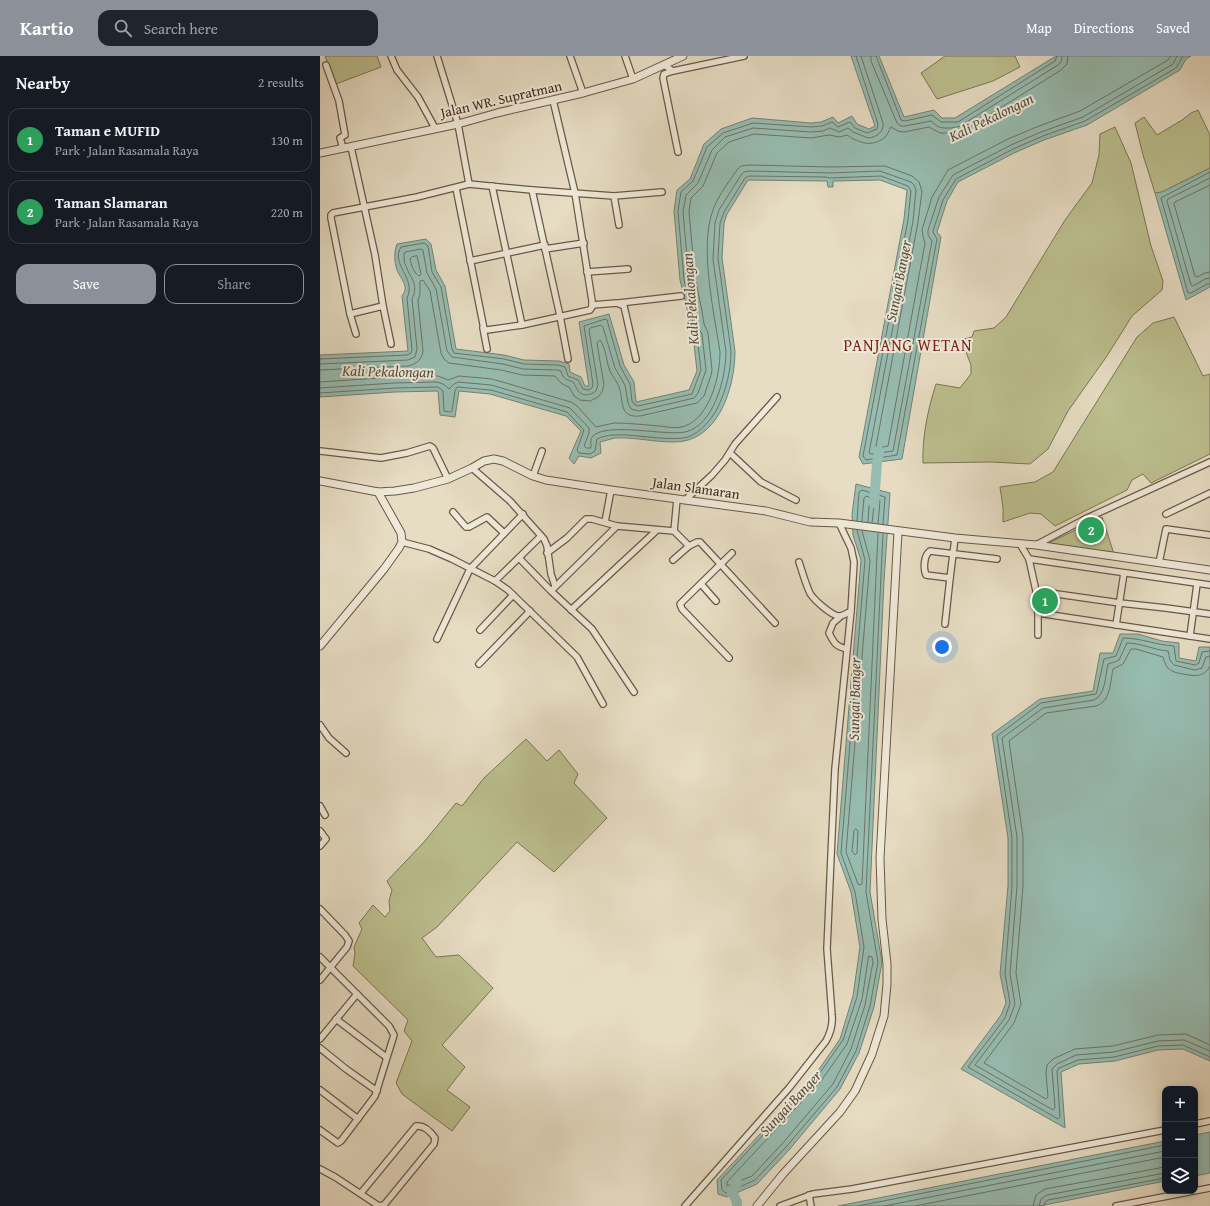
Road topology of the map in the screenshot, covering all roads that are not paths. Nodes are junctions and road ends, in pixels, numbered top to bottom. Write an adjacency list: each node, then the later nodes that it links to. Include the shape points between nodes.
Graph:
1 (391, 56): 14 (street, via 397,70 418,97)
2 (437, 56): 13 (street)
3 (570, 56): 11 (street)
4 (625, 56): 10 (street)
5 (683, 56): 8 (street, Jalan WR. Supratman)
6 (744, 56): 9 (street)
7 (326, 65): 15 (street, via 339,101 345,135)
8 (664, 65): 9 (street); 10 (street, Jalan WR. Supratman)
9 (673, 70): 17 (street, via 665,73 663,78)
10 (632, 79): 11 (street, Jalan WR. Supratman)
11 (583, 93): 12 (street, Jalan WR. Supratman)
12 (553, 100): 13 (street, Jalan WR. Supratman); 24 (street)
13 (457, 121): 14 (street, Jalan WR. Supratman); 19 (street)
14 (435, 128): 16 (street, Jalan WR. Supratman)
15 (342, 143): 16 (street, Jalan WR. Supratman); 18 (street, Jalan WR. Supratman)
16 (351, 146): 26 (street)
17 (678, 152)
18 (320, 153)
19 (469, 184): 20 (street); 21 (street)
20 (492, 186): 22 (street); 30 (street)
21 (456, 188): 26 (street); 31 (street)
22 (532, 190): 24 (street); 29 (street)
23 (662, 192): 25 (street)
24 (575, 193): 25 (street); 28 (street)
25 (614, 196): 27 (street)
26 (364, 207): 37 (street); 38 (street, via 334,213 330,217)
27 (620, 225)
28 (584, 243): 29 (street); 33 (street)
29 (545, 247): 30 (street); 39 (street)
30 (507, 253): 31 (street); 40 (street)
31 (470, 261): 41 (street)
32 (628, 269): 33 (street)
33 (587, 272): 36 (street)
34 (680, 296): 35 (street)
35 (619, 303): 36 (street); 46 (street, via 625,307)
36 (592, 305): 39 (street, via 590,311)
37 (383, 306): 38 (street); 43 (street)
38 (350, 314): 42 (street)
39 (560, 316): 40 (street); 45 (street)
40 (522, 324): 41 (street, via 486,330)
41 (483, 328): 44 (street)
42 (356, 334)
43 (391, 344)
44 (487, 349)
45 (568, 359)
46 (636, 359)
47 (778, 397): 50 (street, via 735,444)
48 (320, 451): 54 (street, via 381,458 431,446)
49 (542, 451): 53 (street)
50 (730, 453): 59 (street, via 712,475); 60 (street, via 760,482)
51 (1210, 462): 76 (street, via 1084,519)
52 (472, 468): 53 (street, Jalan Slamaran, via 489,459 498,460); 54 (street, Jalan Slamaran); 62 (street)
53 (533, 476): 56 (street, Jalan Slamaran)
54 (448, 478): 57 (street, Jalan Slamaran, via 414,488)
55 (320, 481): 57 (street, Jalan Slamaran)
56 (611, 490): 59 (street, Jalan Slamaran); 64 (street)
57 (378, 492): 74 (street, via 401,533)
58 (1210, 493): 63 (street)
59 (681, 499): 65 (street, Jalan Slamaran, via 766,511 810,522); 68 (street)
60 (796, 500)
61 (453, 512): 70 (street, via 466,527 487,517)
62 (523, 514): 70 (street); 72 (street)
63 (1166, 514)
64 (605, 522): 66 (street); 78 (street, via 585,519)
65 (843, 524): 69 (street, Jalan Slamaran); 103 (street, via 854,562)
66 (617, 526): 67 (street); 96 (street)
67 (656, 531): 68 (street); 101 (street)
68 (674, 531): 77 (street)
69 (898, 532): 73 (street, Jalan Slamaran); 149 (street, via 880,858 888,984 884,1016 872,1054 855,1091 840,1112 782,1174)
70 (504, 533): 88 (street)
71 (1210, 535): 86 (street, via 1166,529)
72 (541, 536): 78 (street); 81 (street)
73 (955, 538): 75 (street, Jalan Slamaran); 80 (street)
74 (402, 542): 88 (street, via 428,549); 116 (street, via 384,569)
75 (1020, 544): 76 (street, Jalan Slamaran); 83 (street)
76 (1036, 545): 86 (street, Jalan Slamaran)
77 (689, 546): 84 (street); 87 (street, via 700,542)
78 (548, 553): 96 (street)
79 (732, 553): 87 (street)
80 (953, 553): 82 (street); 91 (street); 91 (street, via 927,552 924,571 926,575)
81 (519, 558): 92 (street); 96 (street)
82 (997, 558)
83 (1029, 558): 90 (street); 97 (street)
84 (673, 560)
85 (800, 562): 107 (street, via 809,593 831,613)
86 (1159, 563): 89 (street, Jalan Slamaran)
87 (721, 564): 93 (street); 108 (street)
88 (470, 569): 92 (street); 114 (street)
89 (1210, 570)
90 (1124, 573): 94 (street); 100 (street)
91 (950, 578): 109 (street)
92 (495, 581): 98 (street)
93 (701, 584): 99 (street); 118 (street, via 680,606)
94 (1197, 584): 95 (street); 104 (street)
95 (1210, 585)
96 (553, 589): 101 (street)
97 (1036, 591): 100 (street); 105 (street)
98 (513, 595): 102 (street); 111 (street)
99 (716, 601)
100 (1120, 603): 104 (street); 110 (street)
101 (571, 610): 120 (street, via 598,636)
102 (530, 611): 119 (street); 121 (street, via 577,657)
103 (850, 611): 107 (street); 117 (street)
104 (1193, 611): 106 (street); 113 (street)
105 (1038, 612): 110 (street); 112 (street)
106 (1210, 614)
107 (841, 616): 117 (street, via 833,623 829,633 834,643)
108 (776, 623)
109 (945, 624)
110 (1116, 625): 113 (street)
111 (480, 630)
112 (1038, 635)
113 (1190, 636): 115 (street)
114 (437, 639)
115 (1210, 639)
116 (320, 646)
117 (847, 649): 148 (street, via 835,769 827,949 833,1025 826,1041 789,1088)
118 (729, 658)
119 (479, 664)
120 (634, 692)
121 (603, 704)
122 (320, 725): 123 (street, via 329,738)
123 (346, 753)
124 (320, 806): 125 (street)
125 (325, 815)
126 (320, 831): 127 (street, via 326,839)
127 (320, 846)
128 (320, 910): 130 (street, via 349,941 348,947)
129 (320, 957): 130 (street)
130 (331, 967): 131 (street); 132 (street)
131 (320, 980)
132 (357, 994): 133 (street); 136 (street, via 394,1035)
133 (336, 1020): 134 (street); 136 (street)
134 (320, 1039)
135 (320, 1048): 138 (street)
136 (386, 1058): 138 (street)
137 (320, 1090): 139 (street)
138 (377, 1091): 139 (street)
139 (358, 1119): 142 (street, via 339,1142)
140 (1210, 1121): 141 (street)
141 (1198, 1123)
142 (320, 1130)
143 (1162, 1131): 147 (street)
144 (320, 1170): 146 (street)
145 (1210, 1188): 152 (street)
146 (361, 1193): 146 (street, via 416,1126 423,1127 433,1135 434,1144 384,1205 378,1206)
147 (809, 1196): 150 (street); 151 (street)
148 (685, 1206)
149 (757, 1206)
150 (780, 1206)
151 (811, 1206)
152 (1116, 1206)

